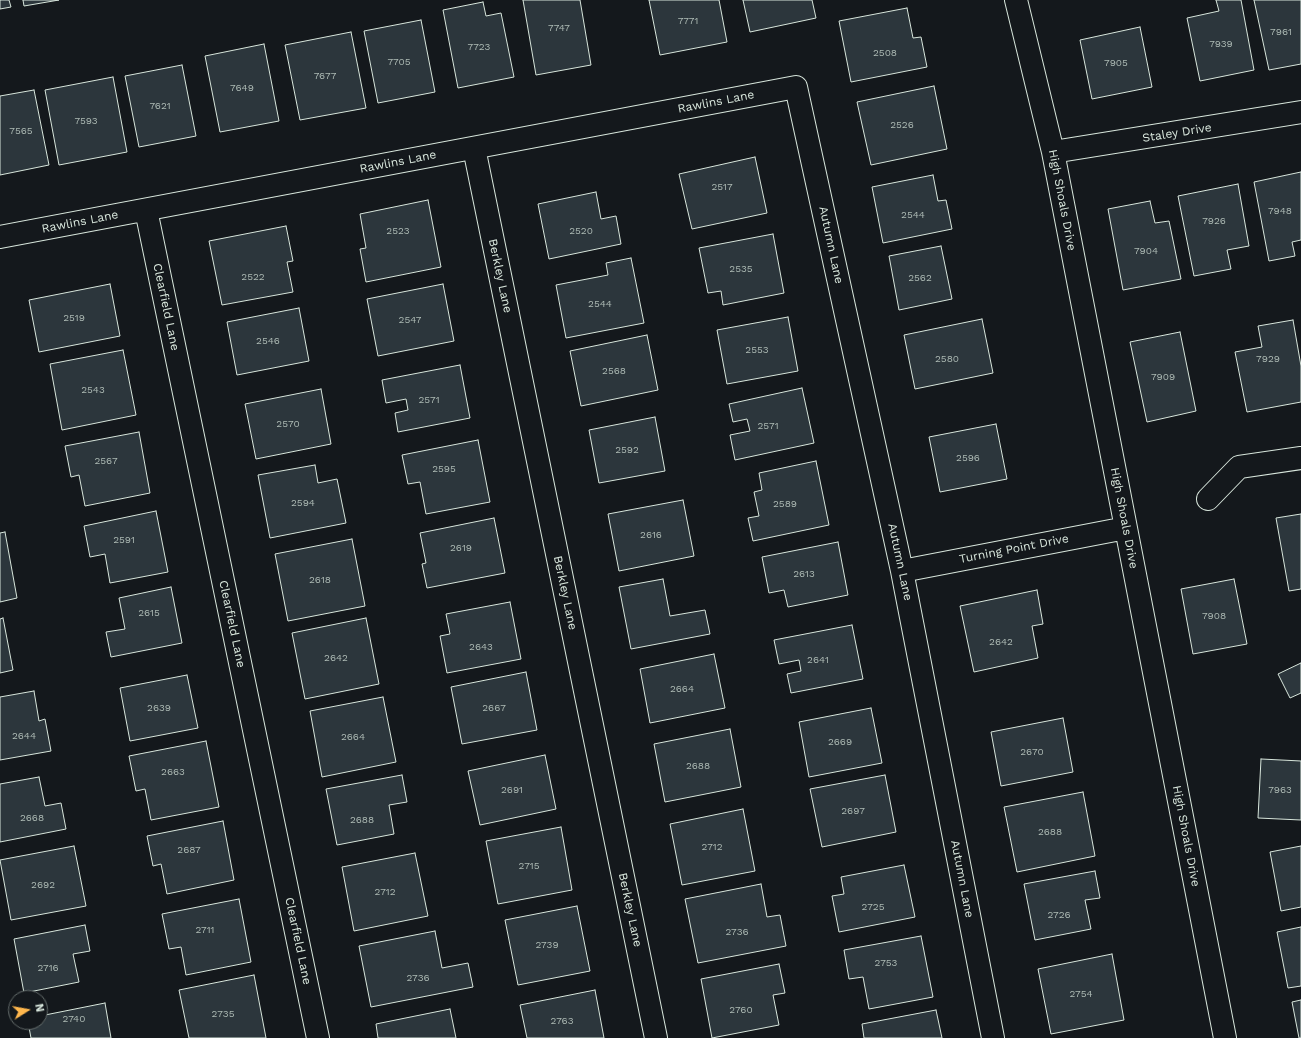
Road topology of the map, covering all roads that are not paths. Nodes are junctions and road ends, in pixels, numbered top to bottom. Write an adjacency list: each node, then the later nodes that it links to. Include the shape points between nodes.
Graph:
1 (1016, 0): 5 (street, High Shoals Drive)
2 (796, 87): 4 (street, Rawlins Lane); 11 (street, Autumn Lane)
3 (1301, 112): 5 (street, Staley Drive)
4 (474, 148): 6 (street, Rawlins Lane); 13 (street, Berkley Lane)
5 (1053, 152): 10 (street, High Shoals Drive)
6 (146, 210): 7 (street, Rawlins Lane); 12 (street, Clearfield Lane)
7 (0, 237)
8 (1301, 458): 9 (street, via 1239,467)
9 (1208, 499)
10 (1126, 528): 11 (street, Turning Point Drive); 15 (street, High Shoals Drive)
11 (902, 571): 14 (street, Autumn Lane)
12 (318, 1038)
13 (656, 1038)
14 (993, 1038)
15 (1226, 1038)

